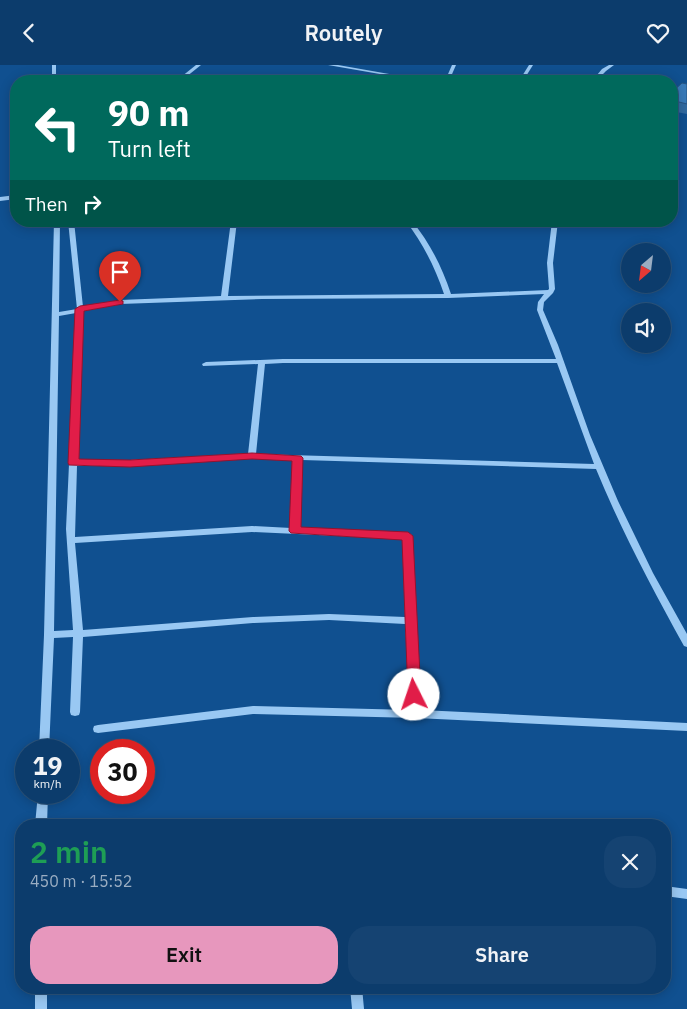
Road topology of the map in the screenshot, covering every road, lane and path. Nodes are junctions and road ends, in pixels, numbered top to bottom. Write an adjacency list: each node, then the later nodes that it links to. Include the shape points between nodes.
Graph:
1 (199, 65): 4 (street)
2 (330, 65): 5 (street)
3 (612, 65): 6 (street)
4 (186, 75)
5 (391, 75)
6 (599, 75)
7 (57, 227): 16 (street)
8 (72, 227): 15 (street)
9 (233, 227): 14 (street)
10 (414, 227): 13 (street, via 437,262)
11 (554, 227): 12 (street)
12 (551, 292): 13 (street); 17 (street, via 541,302 540,310)
13 (448, 296): 14 (street)
14 (224, 298): 15 (street, via 120,302)
15 (80, 309): 16 (street); 22 (street)
16 (55, 315): 28 (street)
17 (559, 361): 18 (street); 23 (street)
18 (262, 362): 19 (street); 20 (street)
19 (206, 364)
20 (252, 456): 21 (street); 22 (street)
21 (298, 458): 23 (street); 24 (street)
22 (73, 463): 25 (street)
23 (599, 467): 29 (street)
24 (295, 531): 25 (street, via 252,529); 26 (street, via 408,536)
25 (71, 540): 27 (street)
26 (410, 621): 27 (street, via 329,617); 31 (street)
27 (78, 633): 28 (street); 30 (street)
28 (49, 635): 34 (street)
29 (687, 643)
30 (75, 712)
31 (416, 714): 32 (street); 33 (street, via 253,710)
32 (687, 727)
33 (98, 729)
34 (44, 739)
35 (42, 804): 36 (street)
36 (41, 819)
37 (671, 892): 38 (street)
38 (687, 894)
39 (41, 994): 41 (street)
40 (357, 994): 42 (street)
41 (42, 1009)
42 (358, 1009)

